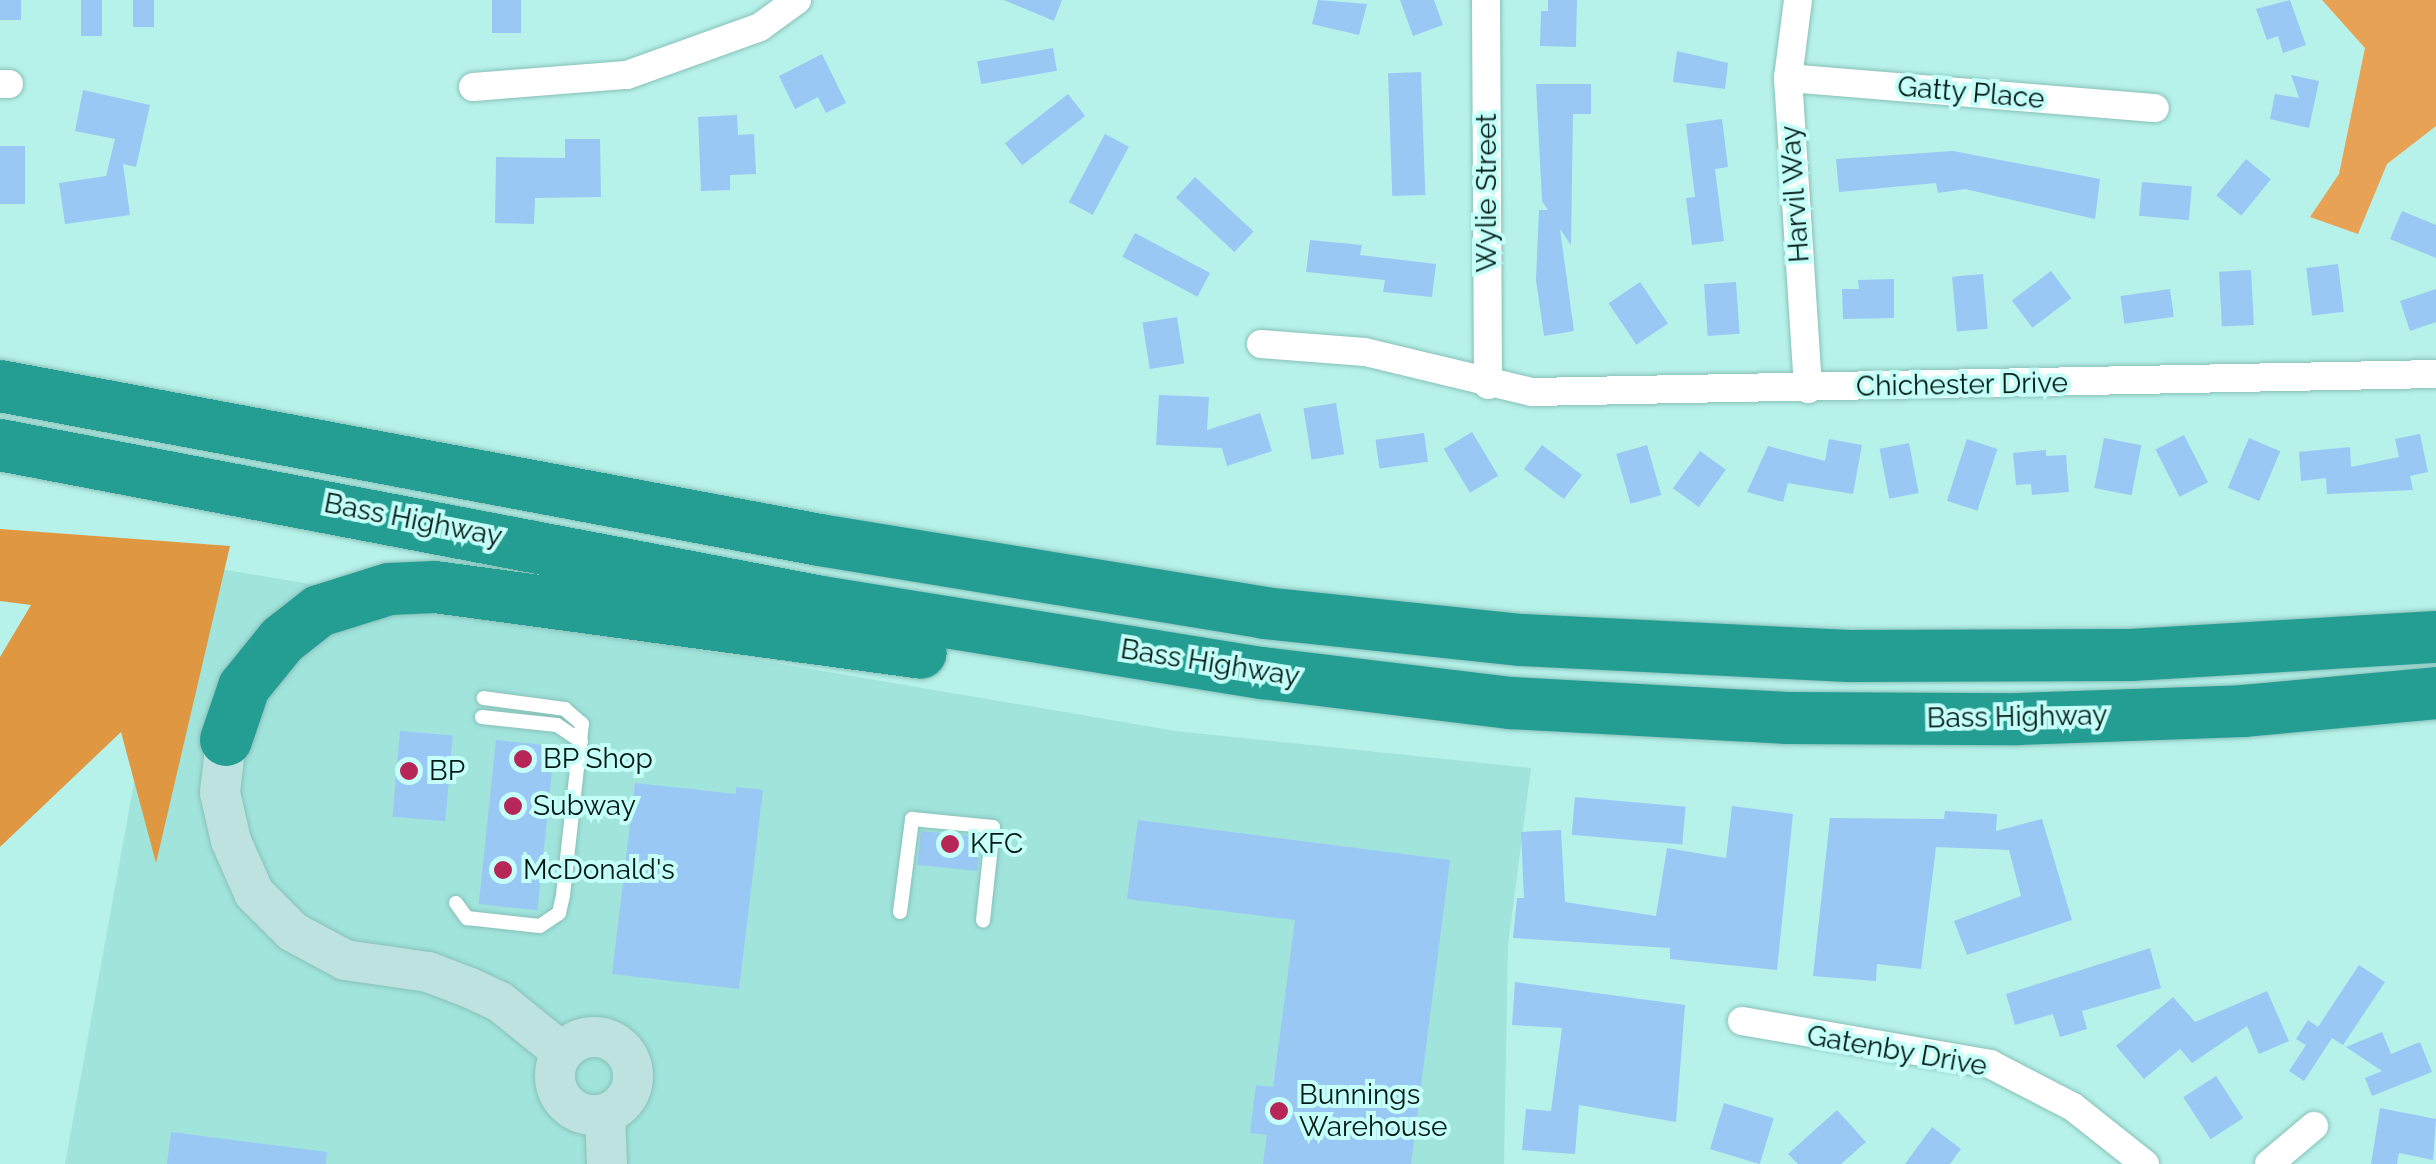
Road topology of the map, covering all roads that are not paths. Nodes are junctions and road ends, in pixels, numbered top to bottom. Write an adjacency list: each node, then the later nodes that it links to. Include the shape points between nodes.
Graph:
1 (797, 0): 5 (street, via 760,27 627,75)
2 (1486, 0): 9 (street, Wylie Street)
3 (1798, 0): 4 (street, Harvil Way)
4 (1788, 78): 6 (street, Gatty Place); 11 (street, Harvil Way)
5 (472, 86)
6 (2155, 108)
7 (1260, 344): 9 (street, Chichester Drive, via 1365,352)
8 (2436, 374): 11 (street, Chichester Drive)
9 (1488, 385): 11 (street, Chichester Drive, via 1532,392)
10 (0, 386): 13 (highway, Bass Highway, via 858,546 1264,613 1522,640 1849,656 2132,656)
11 (1808, 388)
12 (0, 444): 14 (highway, Bass Highway, via 816,601)
13 (2436, 637)
14 (1262, 673): 18 (highway, Bass Highway, via 1511,704 1788,718); 20 (highway, via 1009,664 435,587 389,589 320,610 282,640 244,686)
15 (2436, 692): 18 (highway, Bass Highway)
16 (484, 698): 21 (lane, via 565,709 582,724)
17 (2436, 705): 18 (highway)
18 (2243, 712)
19 (482, 716): 21 (lane, via 557,725)
20 (226, 740): 26 (street, via 220,793 231,841 254,894 292,932 345,960 428,972 470,988 500,1002)
21 (580, 741): 22 (lane, via 559,914 540,926 492,921 467,918)
22 (456, 902)
23 (900, 912): 24 (lane, via 912,819 993,828)
24 (983, 920)
25 (1742, 1020): 30 (street, Gatenby Drive, via 1990,1064 2073,1106)
26 (562, 1052): 27 (street, via 558,1092 577,1112); 27 (street, via 594,1037 628,1056 632,1086)
27 (604, 1114): 29 (street)
28 (2314, 1126): 31 (street)
29 (606, 1164)
30 (2145, 1164)
31 (2270, 1164)

